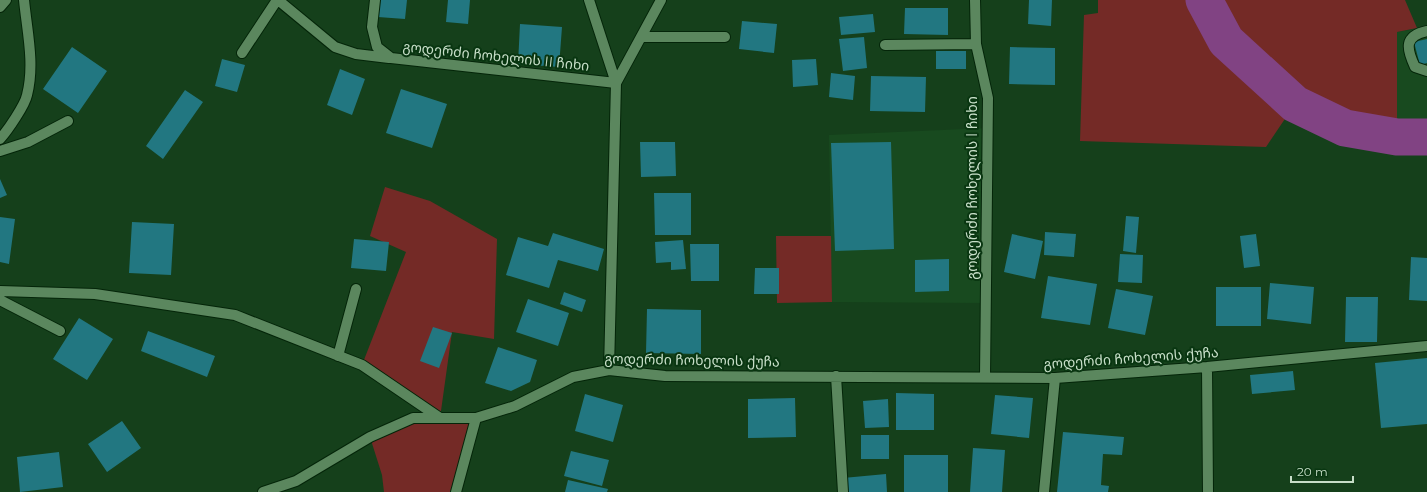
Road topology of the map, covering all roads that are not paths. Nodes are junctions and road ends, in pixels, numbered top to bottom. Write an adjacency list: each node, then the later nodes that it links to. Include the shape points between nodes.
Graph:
1 (6, 0): 8 (street)
2 (24, 0): 19 (street, via 31,67 27,96)
3 (278, 0): 14 (street); 15 (street, via 334,47 356,54)
4 (376, 0): 15 (street, გოდერძი ჩოხელის II ჩიხი, via 372,27 377,47)
5 (588, 0): 17 (street, გოდერძი ჩოხელის II ჩიხი)
6 (661, 0): 10 (street, გოდერძი ჩოხელის II ჩიხი)
7 (975, 0): 12 (street, გოდერძი ჩოხელის I ჩიხი)
8 (0, 6)
9 (1427, 31): 16 (street, via 1416,33 1408,46 1414,67)
10 (642, 36): 11 (street); 17 (street, გოდერძი ჩოხელის II ჩიხი)
11 (726, 37)
12 (976, 44): 13 (street); 30 (street, გოდერძი ჩოხელის I ჩიხი, via 988,98)
13 (885, 45)
14 (242, 53)
15 (391, 58): 17 (street, გოდერძი ჩოხელის II ჩიხი)
16 (1427, 71)
17 (616, 83): 28 (street, გოდერძი ჩოხელის II ჩიხი)
18 (68, 121): 20 (street, via 28,142)
19 (0, 139)
20 (0, 151)
21 (356, 289): 26 (street)
22 (0, 291): 26 (street, via 95,294 235,315)
23 (0, 300): 24 (street)
24 (60, 330)
25 (1427, 346): 27 (street, გოდერძი ჩოხელის ქუჩა)
26 (338, 356): 32 (street, via 362,365)
27 (1207, 368): 31 (street, გოდერძი ჩოხელის ქუჩა); 38 (street)
28 (609, 370): 29 (street, გოდერძი ჩოხელის ქუჩა, via 665,376); 33 (street, გოდერძი ჩოხელის ქუჩა, via 573,377 515,406)
29 (836, 376): 30 (street, გოდერძი ჩოხელის ქუჩა); 36 (street)
30 (985, 377): 31 (street, გოდერძი ჩოხელის ქუჩა)
31 (1055, 378): 37 (street)
32 (440, 418): 33 (street, გოდერძი ჩოხელის ქუჩა); 34 (street, გოდერძი ჩოხელის ქუჩა, via 413,418 370,437 296,481)
33 (476, 418): 35 (street)
34 (262, 492)
35 (456, 492)
36 (843, 492)
37 (1044, 492)
38 (1208, 492)

